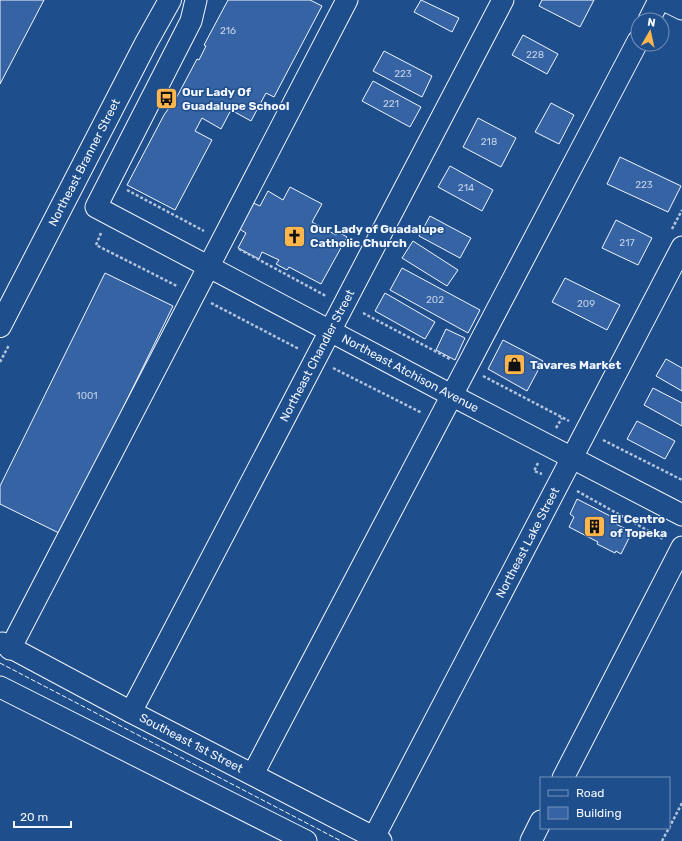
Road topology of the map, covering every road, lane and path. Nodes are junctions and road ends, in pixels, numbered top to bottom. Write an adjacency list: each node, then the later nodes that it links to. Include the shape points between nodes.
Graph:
1 (170, 0): 15 (main road, Northeast Branner Street)
2 (196, 0): 12 (street, Northeast Atchison Avenue, via 191,21 96,206)
3 (347, 0): 12 (street)
4 (503, 0): 14 (street, Northeast Chandler Street)
5 (659, 0): 8 (street)
6 (664, 0): 7 (street)
7 (682, 10)
8 (653, 12)
9 (632, 52): 18 (street)
10 (96, 245): 13 (path)
11 (682, 247): 21 (street, Northeast Lake Street)
12 (209, 265): 13 (street); 16 (street, Northeast Atchison Avenue)
13 (194, 294): 17 (path); 27 (street, Southeast 1st Street, via 6,646)
14 (342, 306): 16 (street, Northeast Chandler Street); 18 (path, via 361,312)
15 (0, 326)
16 (330, 331): 17 (street, Northeast Chandler Street); 19 (street, Northeast Atchison Avenue)
17 (316, 359): 20 (path); 27 (street, Northeast Chandler Street)
18 (466, 367): 19 (street); 21 (path)
19 (451, 395): 20 (street); 22 (street, Northeast Atchison Avenue)
20 (438, 421): 28 (street)
21 (587, 431): 22 (street, Northeast Lake Street); 23 (path)
22 (573, 459): 24 (street, Northeast Atchison Avenue); 34 (street, Northeast Lake Street)
23 (682, 480)
24 (682, 515)
25 (682, 547): 29 (street)
26 (0, 687): 35 (street)
27 (131, 712): 28 (street, Southeast 1st Street)
28 (253, 774): 34 (street, Southeast 1st Street)
29 (564, 777)
30 (682, 803): 32 (path)
31 (540, 823): 36 (street)
32 (670, 826)
33 (668, 829): 37 (path)
34 (378, 839)
35 (306, 841)
36 (531, 841)
37 (662, 841)

